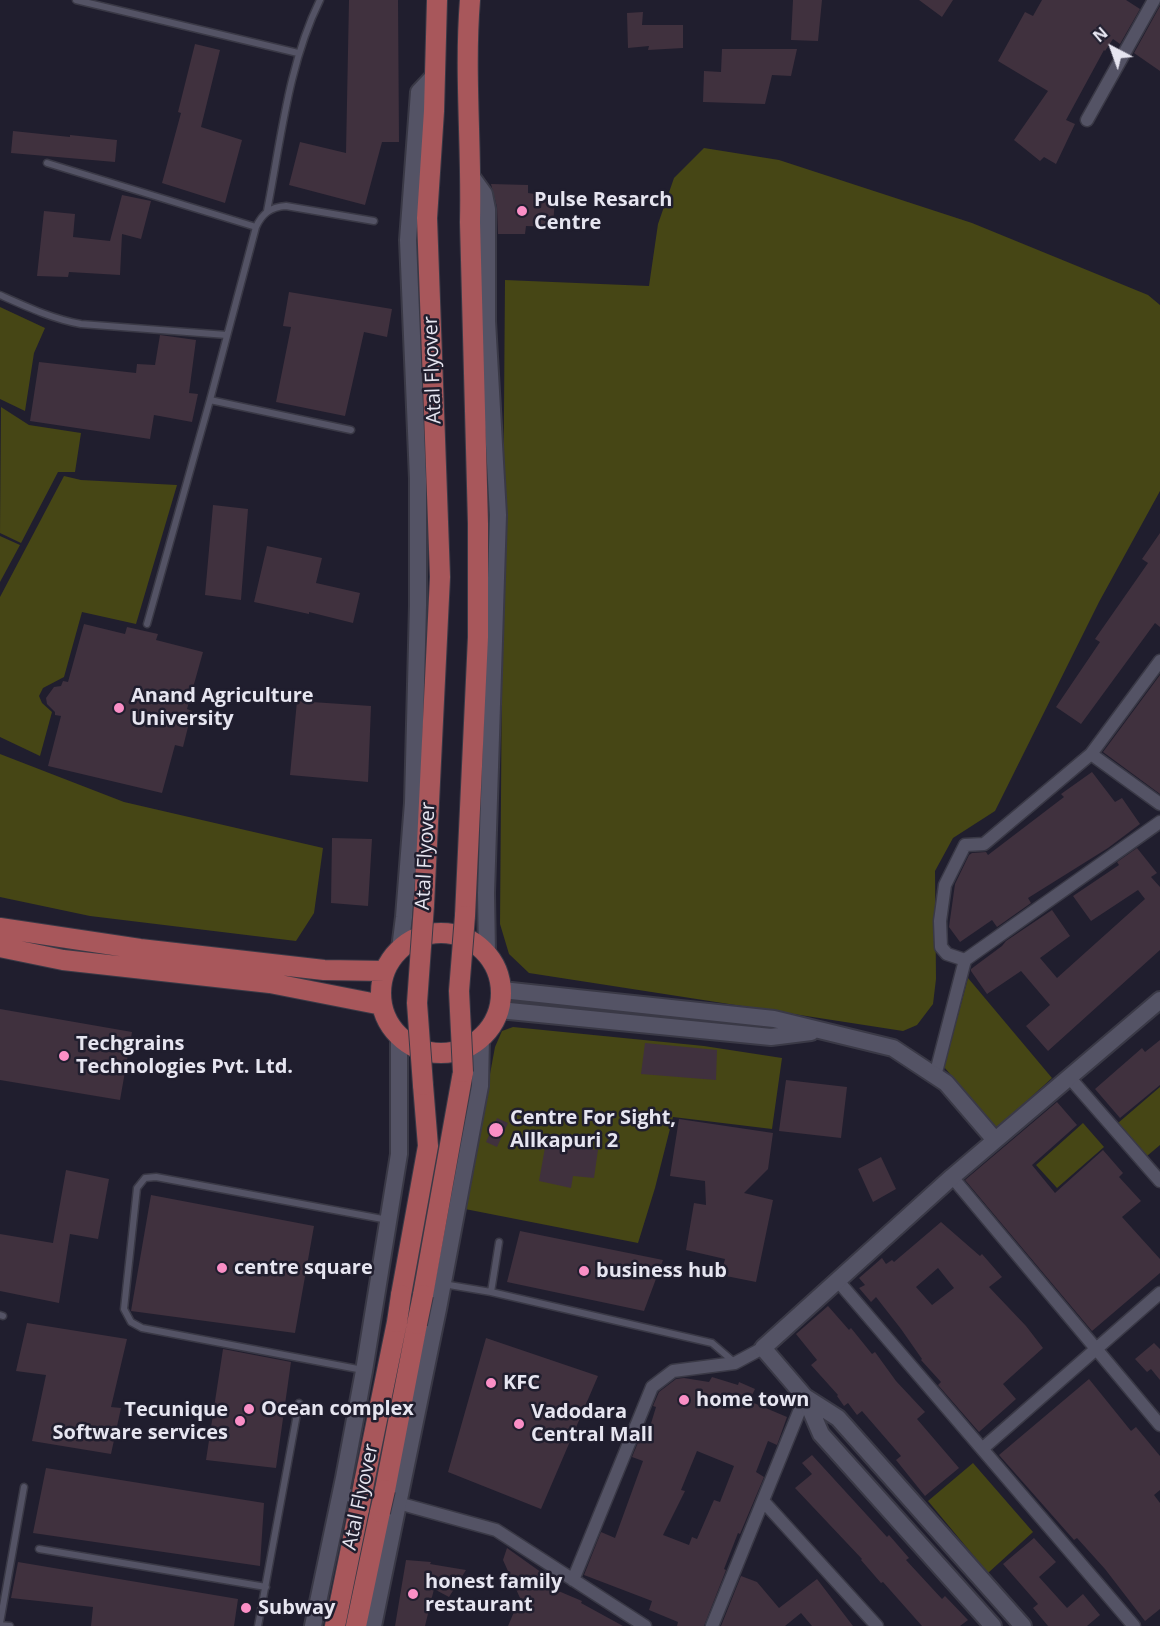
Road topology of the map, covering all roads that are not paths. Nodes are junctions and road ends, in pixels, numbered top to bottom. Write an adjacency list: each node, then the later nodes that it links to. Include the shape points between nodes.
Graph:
1 (76, 0): 6 (lane)
2 (320, 0): 6 (lane)
3 (437, 0): 7 (main road, Atal Flyover)
4 (470, 0): 10 (main road, Atal Flyover, via 467,32)
5 (1154, 0): 8 (street)
6 (298, 53): 11 (lane)
7 (434, 76): 25 (street, via 419,92 408,240 418,479 418,604 413,803); 71 (main road, Atal Flyover, bridge, via 427,218 440,577 417,1003 428,1146 389,1364)
8 (1087, 120)
9 (47, 163): 13 (lane)
10 (471, 176): 27 (street, via 487,209 488,321 498,515 486,893); 72 (main road, Atal Flyover, bridge, via 478,638 459,991 463,1072 426,1281)
11 (267, 211): 12 (lane, via 285,206); 13 (lane)
12 (374, 221)
13 (256, 227): 15 (lane)
14 (0, 295): 15 (lane, via 63,321)
15 (227, 335): 16 (lane)
16 (210, 400): 17 (lane); 18 (lane)
17 (351, 430)
18 (147, 624)
19 (1160, 661): 20 (street)
20 (1090, 754): 21 (street); 28 (street, via 984,844 965,845 945,885 940,921 941,947 947,954)
21 (1160, 804)
22 (1160, 822): 28 (street)
23 (0, 927): 26 (main road)
24 (0, 948): 29 (main road)
25 (400, 948): 27 (main road, via 435,933 455,934 473,941); 30 (main road)
26 (140, 949): 29 (main road); 30 (main road, via 324,970)
27 (488, 954): 31 (main road)
28 (965, 960): 38 (street)
29 (136, 969): 33 (main road, via 270,983)
30 (385, 972): 33 (main road, via 381,982)
31 (502, 990): 34 (main road); 35 (street, via 774,1019)
32 (1160, 1000): 39 (street)
33 (382, 1005): 36 (main road, via 386,1021)
34 (499, 1010): 35 (street, via 771,1037); 37 (main road, via 490,1029)
35 (821, 1031): 38 (street, via 893,1048)
36 (399, 1037): 37 (main road, via 416,1049 436,1054 456,1052); 43 (street, via 399,1155)
37 (481, 1037): 46 (street, via 480,1086)
38 (935, 1076): 40 (street, via 946,1083)
39 (1070, 1077): 40 (street); 42 (street)
40 (995, 1140): 41 (street)
41 (952, 1178): 45 (street); 52 (street)
42 (1160, 1181)
43 (389, 1220): 50 (street); 54 (lane, via 156,1177 145,1178 137,1188 124,1309 130,1322 142,1328)
44 (499, 1242): 47 (lane)
45 (838, 1281): 51 (street); 58 (street)
46 (443, 1284): 47 (lane); 49 (street)
47 (491, 1292): 53 (lane, via 712,1343)
48 (1160, 1293): 52 (street)
49 (438, 1309): 50 (street); 62 (street)
50 (375, 1310): 54 (street)
51 (763, 1348): 53 (street); 55 (street)
52 (1096, 1349): 57 (street); 58 (street)
53 (735, 1363): 64 (street, via 674,1371 652,1387)
54 (364, 1371): 60 (street)
55 (805, 1397): 61 (street); 77 (street, via 821,1434); 78 (street, via 838,1418)
56 (299, 1403): 65 (lane)
57 (1160, 1425)
58 (982, 1449): 67 (street)
59 (24, 1487): 66 (lane)
60 (341, 1494): 62 (street); 70 (street)
61 (764, 1502): 75 (street); 76 (street)
62 (398, 1503): 64 (street, via 496,1530); 73 (street)
63 (39, 1549): 65 (lane)
64 (573, 1580): 74 (street)
65 (266, 1587): 69 (lane)
66 (0, 1624): 68 (lane)
67 (1131, 1625)
68 (10, 1626)
69 (258, 1626)
70 (313, 1626)
71 (335, 1626)
72 (356, 1626)
73 (373, 1626)
74 (645, 1626)
75 (712, 1626)
76 (877, 1626)
77 (993, 1626)
78 (1023, 1626)

